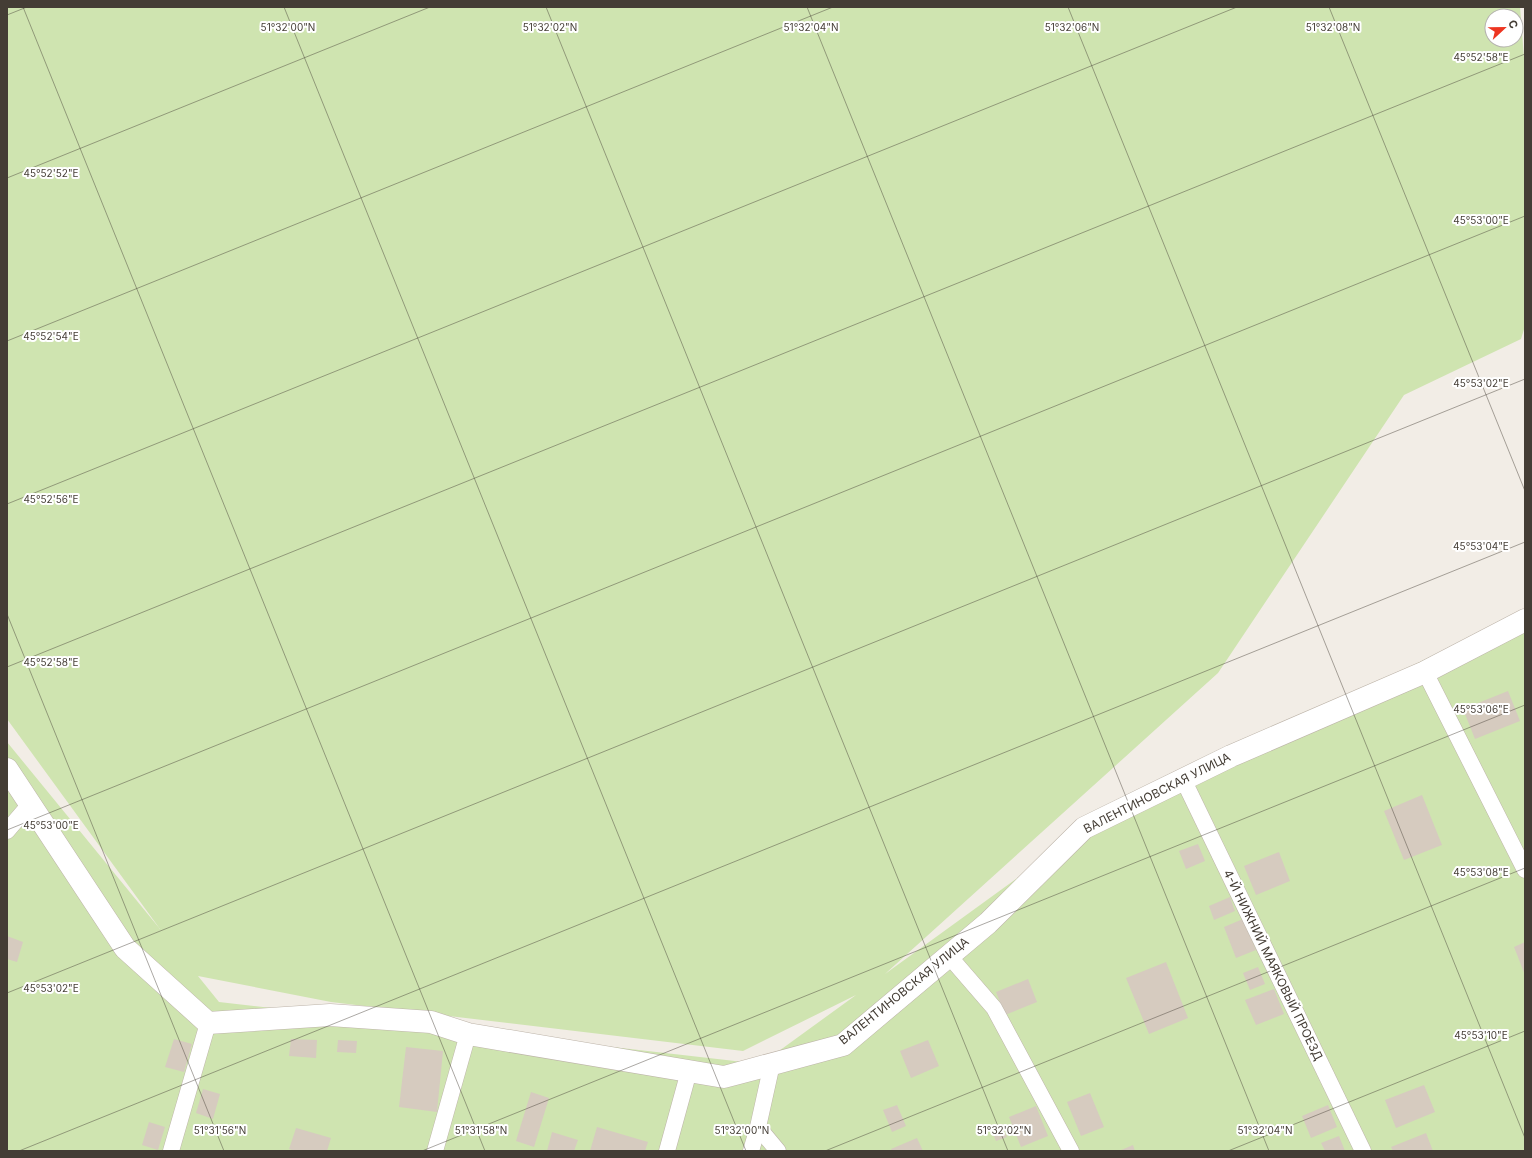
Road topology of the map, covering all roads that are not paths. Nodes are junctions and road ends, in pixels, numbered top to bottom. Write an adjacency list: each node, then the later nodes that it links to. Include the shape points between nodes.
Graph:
1 (1525, 620): 2 (street, ВАЛЕНТИНОВСКАЯ УЛИЦА)
2 (1425, 672): 4 (street, ВАЛЕНТИНОВСКАЯ УЛИЦА); 7 (lane)
3 (7, 770): 5 (street)
4 (1183, 779): 8 (street, ВАЛЕНТИНОВСКАЯ УЛИЦА, via 1084,828 988,923); 20 (lane, 4-Й НИЖНИЙ МАЯКОВЫЙ ПРОЕЗД)
5 (30, 804): 6 (lane); 9 (street, via 125,948)
6 (7, 831)
7 (1525, 870)
8 (949, 956): 11 (street, ВАЛЕНТИНОВСКАЯ УЛИЦА, via 842,1045); 19 (lane, via 994,1008)
9 (208, 1023): 10 (street, ВАЛЕНТИНОВСКАЯ УЛИЦА, via 330,1015 431,1022); 14 (lane)
10 (468, 1034): 12 (street, ВАЛЕНТИНОВСКАЯ УЛИЦА); 15 (lane)
11 (772, 1064): 12 (street, ВАЛЕНТИНОВСКАЯ УЛИЦА, via 724,1077); 13 (lane)
12 (689, 1071): 16 (lane)
13 (758, 1127): 17 (lane); 18 (lane)
14 (171, 1151)
15 (435, 1151)
16 (666, 1151)
17 (751, 1151)
18 (778, 1151)
19 (1071, 1151)
20 (1363, 1151)

